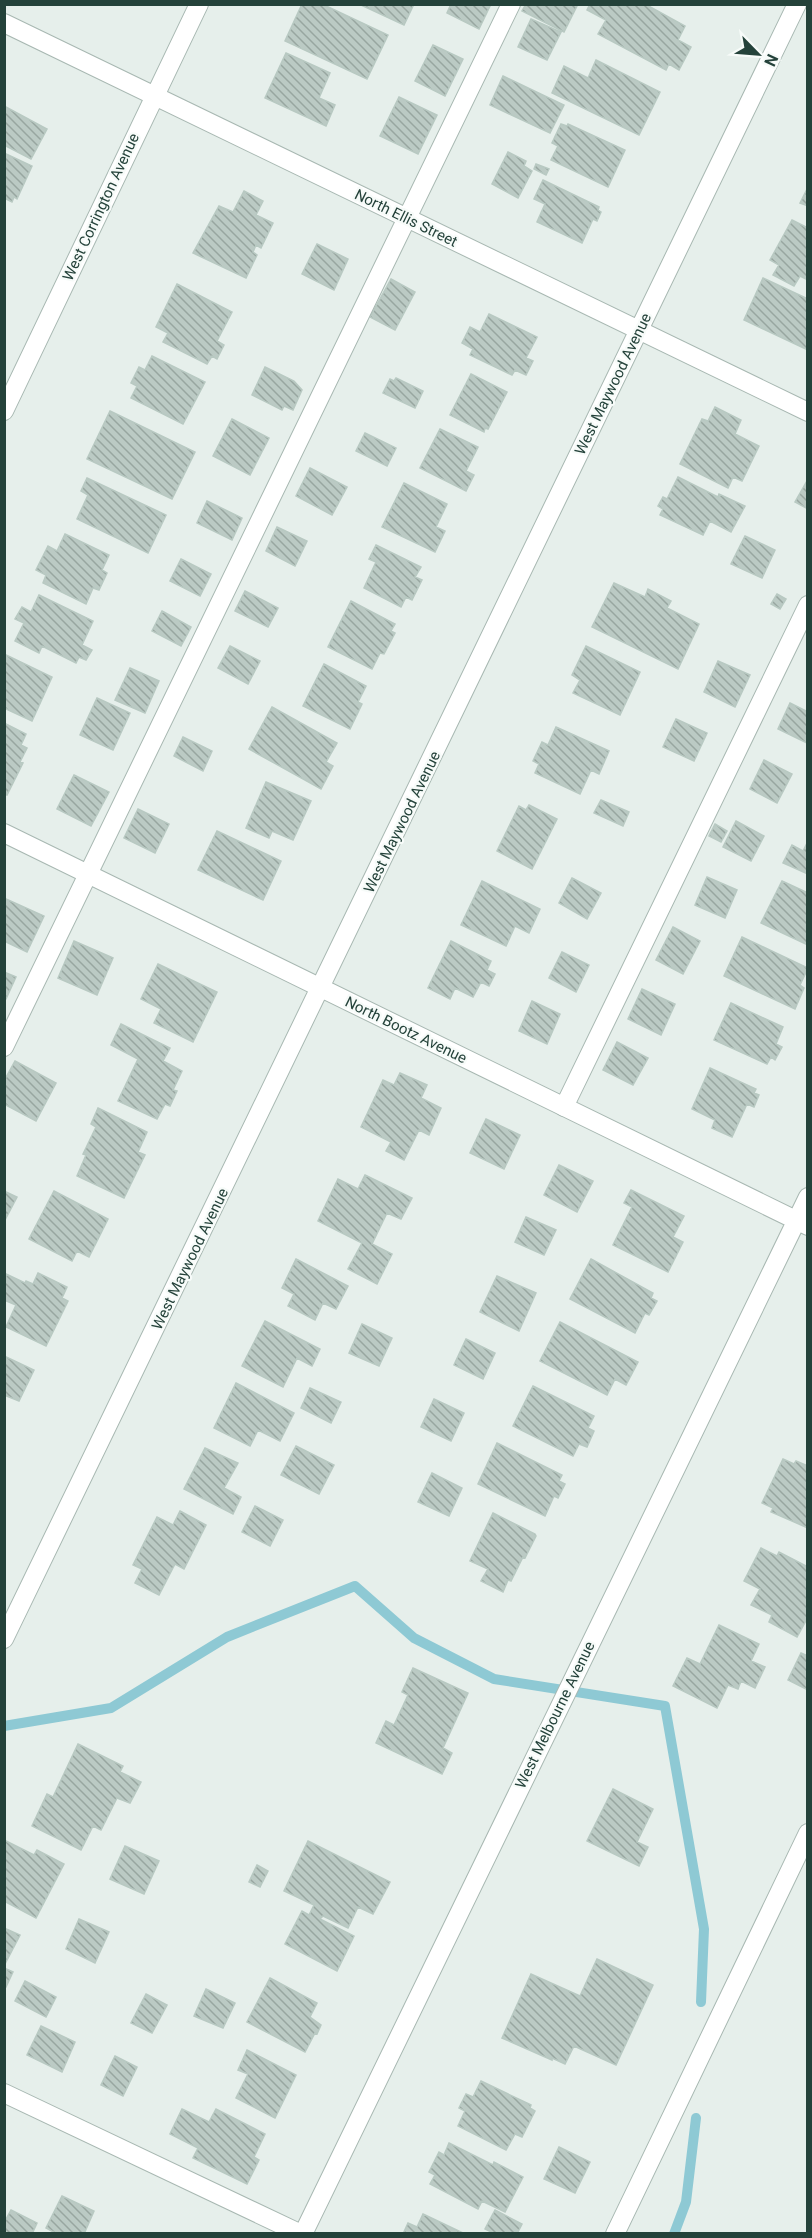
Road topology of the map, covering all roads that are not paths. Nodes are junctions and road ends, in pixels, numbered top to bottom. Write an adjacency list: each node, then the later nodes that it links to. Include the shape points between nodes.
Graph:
1 (199, 4): 5 (street, West Corrington Avenue)
2 (511, 4): 6 (street)
3 (797, 4): 7 (street, West Maywood Avenue)
4 (4, 23): 5 (street, North Ellis Street)
5 (154, 95): 6 (street, North Ellis Street); 8 (street, West Corrington Avenue)
6 (406, 218): 7 (street, North Ellis Street); 12 (street)
7 (639, 331): 9 (street, North Ellis Street); 13 (street, West Maywood Avenue)
8 (4, 411)
9 (807, 412)
10 (807, 605): 15 (street)
11 (4, 833): 12 (street, North Bootz Avenue)
12 (88, 874): 13 (street, North Bootz Avenue); 14 (street)
13 (322, 988): 15 (street, North Bootz Avenue); 18 (street, West Maywood Avenue)
14 (4, 1047)
15 (564, 1107): 17 (street, North Bootz Avenue)
16 (807, 1197): 17 (street, West Melbourne Avenue)
17 (802, 1223): 21 (street, West Melbourne Avenue, via 578,1668)
18 (6, 1634)
19 (807, 1833): 22 (street)
20 (4, 2093): 21 (street)
21 (302, 2234)
22 (615, 2234)

